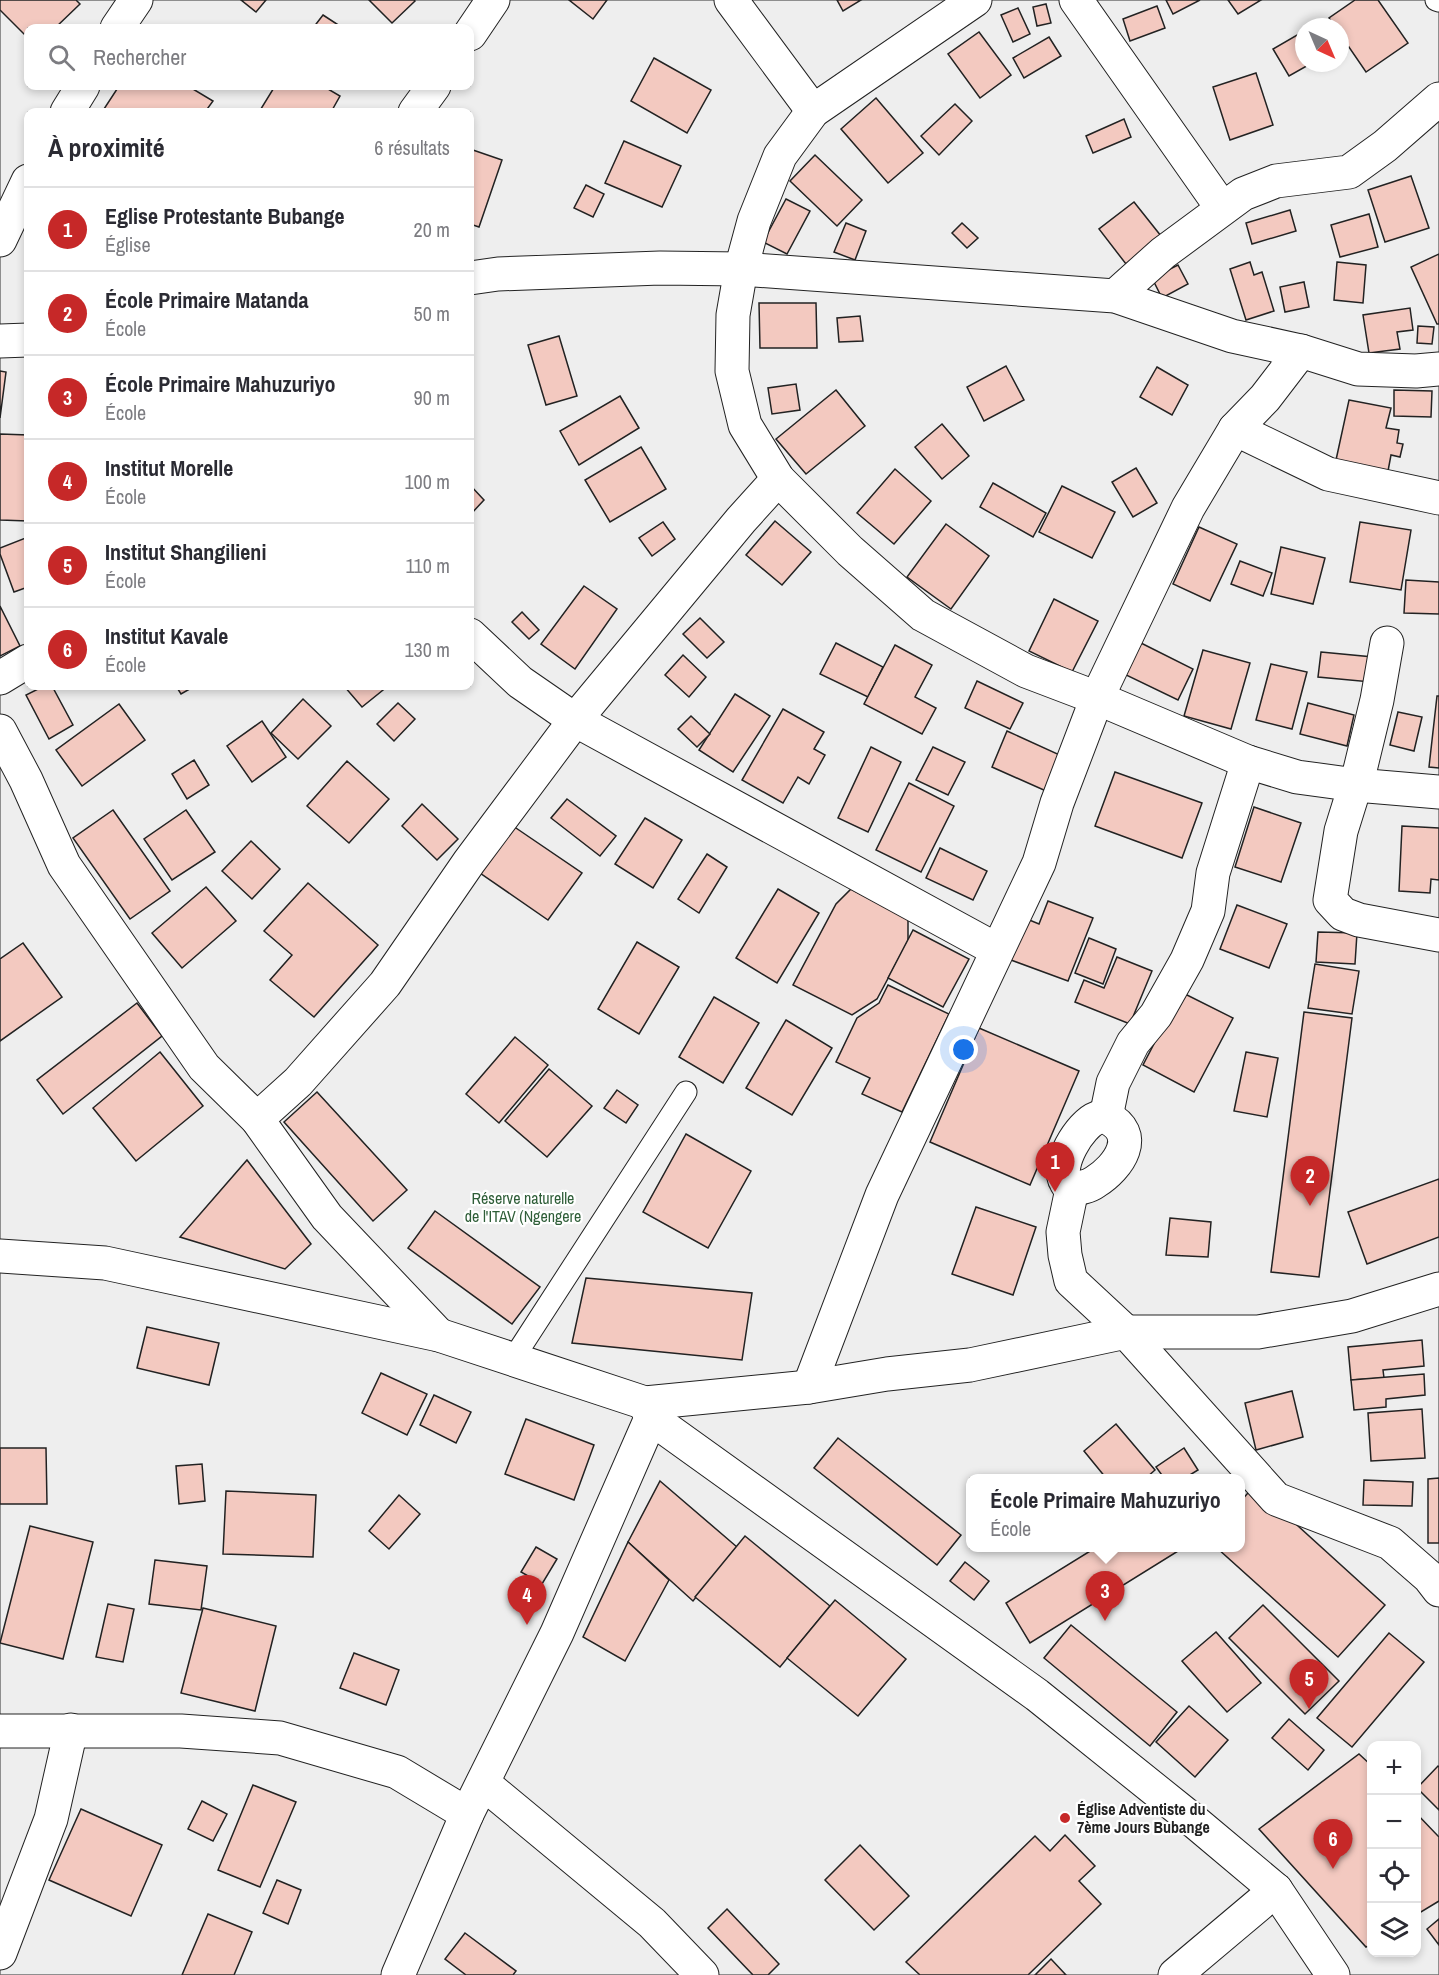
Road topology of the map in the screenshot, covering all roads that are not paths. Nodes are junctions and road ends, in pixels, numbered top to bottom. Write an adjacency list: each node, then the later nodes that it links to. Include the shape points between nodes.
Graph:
1 (136, 0): 6 (street)
2 (493, 0): 7 (street)
3 (731, 0): 13 (street)
4 (975, 0): 13 (street)
5 (1076, 0): 15 (street)
6 (120, 24)
7 (474, 28)
8 (81, 90): 11 (street)
9 (431, 90): 12 (street)
10 (1439, 99): 15 (street, via 1349,172 1276,181 1243,194)
11 (70, 108)
12 (418, 108)
13 (813, 111): 17 (street, via 780,156 754,221)
14 (24, 189): 16 (street)
15 (1222, 208): 19 (street)
16 (0, 240)
17 (741, 269): 18 (street, via 660,268); 19 (street); 25 (street, via 732,371 745,425)
18 (474, 277)
19 (1115, 296): 22 (street, via 1232,336)
20 (24, 340): 21 (street)
21 (0, 341)
22 (1301, 351): 23 (street, via 1358,369); 24 (street, via 1265,398)
23 (1439, 369)
24 (1234, 429): 26 (street, via 1328,474); 31 (street, via 1188,508)
25 (778, 479): 31 (street, via 922,615 1026,670); 32 (street)
26 (1439, 498)
27 (474, 639): 32 (street, via 520,682)
28 (1387, 643): 36 (street)
29 (24, 663): 30 (street)
30 (0, 678)
31 (1097, 698): 34 (street); 39 (street, via 1057,803 1040,863)
32 (575, 720): 39 (street); 42 (street, via 469,862 385,984 298,1082)
33 (0, 731): 35 (street)
34 (1248, 762): 36 (street, via 1297,777); 41 (street, via 1213,873 1208,911 1187,960 1156,1015 1133,1043 1113,1083)
35 (13, 783): 42 (street, via 64,865 204,1067)
36 (1356, 785): 37 (street); 38 (street, via 1341,831 1330,900 1343,914 1359,920)
37 (1439, 792)
38 (1439, 935)
39 (998, 950): 49 (street, via 882,1195)
40 (686, 1092): 48 (lane)
41 (1106, 1117): 43 (street, via 1088,1124 1072,1143 1063,1172); 43 (street, via 1121,1129 1124,1150 1118,1162 1094,1183)
42 (257, 1119): 47 (street, via 327,1217)
43 (1072, 1189): 46 (street, via 1063,1232 1071,1281)
44 (0, 1256): 47 (street, via 105,1263)
45 (1439, 1289): 46 (street, via 1352,1316 1258,1332)
46 (1126, 1332): 49 (street, via 970,1365); 51 (street, via 1276,1499 1390,1542)
47 (439, 1335): 48 (street)
48 (513, 1359): 50 (street)
49 (809, 1387): 50 (street)
50 (648, 1411): 54 (street, via 557,1633); 56 (street, via 1037,1695)
51 (1436, 1580)
52 (71, 1730): 53 (street); 55 (street, via 180,1731 280,1738 397,1772); 57 (street, via 51,1819)
53 (0, 1731)
54 (483, 1782): 55 (street); 59 (street, via 652,1923)
55 (467, 1814): 58 (street)
56 (1276, 1890): 60 (street); 61 (street)
57 (0, 1953)
58 (398, 1975)
59 (702, 1975)
60 (1175, 1975)
61 (1333, 1975)

